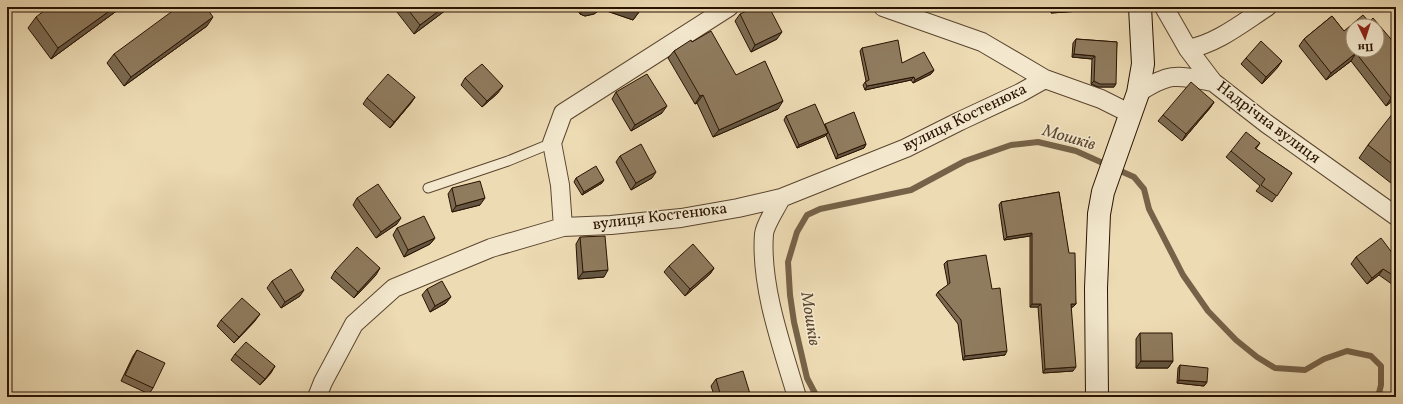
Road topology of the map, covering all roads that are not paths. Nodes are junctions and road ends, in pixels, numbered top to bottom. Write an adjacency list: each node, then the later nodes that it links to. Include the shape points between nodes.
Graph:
1 (729, 7): 11 (street, via 562,113)
2 (883, 7): 7 (street, via 982,42)
3 (1140, 7): 9 (main road, via 1143,64)
4 (1164, 7): 6 (street, Надрічна вулиця)
5 (1267, 7): 6 (street, via 1218,39 1204,46)
6 (1188, 49): 8 (street, Надрічна вулиця)
7 (1045, 79): 10 (street, via 1101,99); 13 (street, вулиця Костенюка, via 906,148)
8 (1213, 82): 9 (street, via 1179,76 1157,80); 14 (street, Надрічна вулиця)
9 (1138, 93): 10 (main road)
10 (1129, 114): 18 (main road, via 1103,192 1099,214 1096,288)
11 (552, 143): 12 (lane, via 508,162); 15 (street, via 560,185)
12 (428, 188)
13 (781, 198): 15 (street, вулиця Костенюка, via 681,218); 17 (street, via 764,232 765,262 771,310)
14 (1396, 216)
15 (563, 227): 16 (street, вулиця Костенюка, via 491,248 394,288 354,324)
16 (317, 397)
17 (797, 397)
18 (1097, 397)

